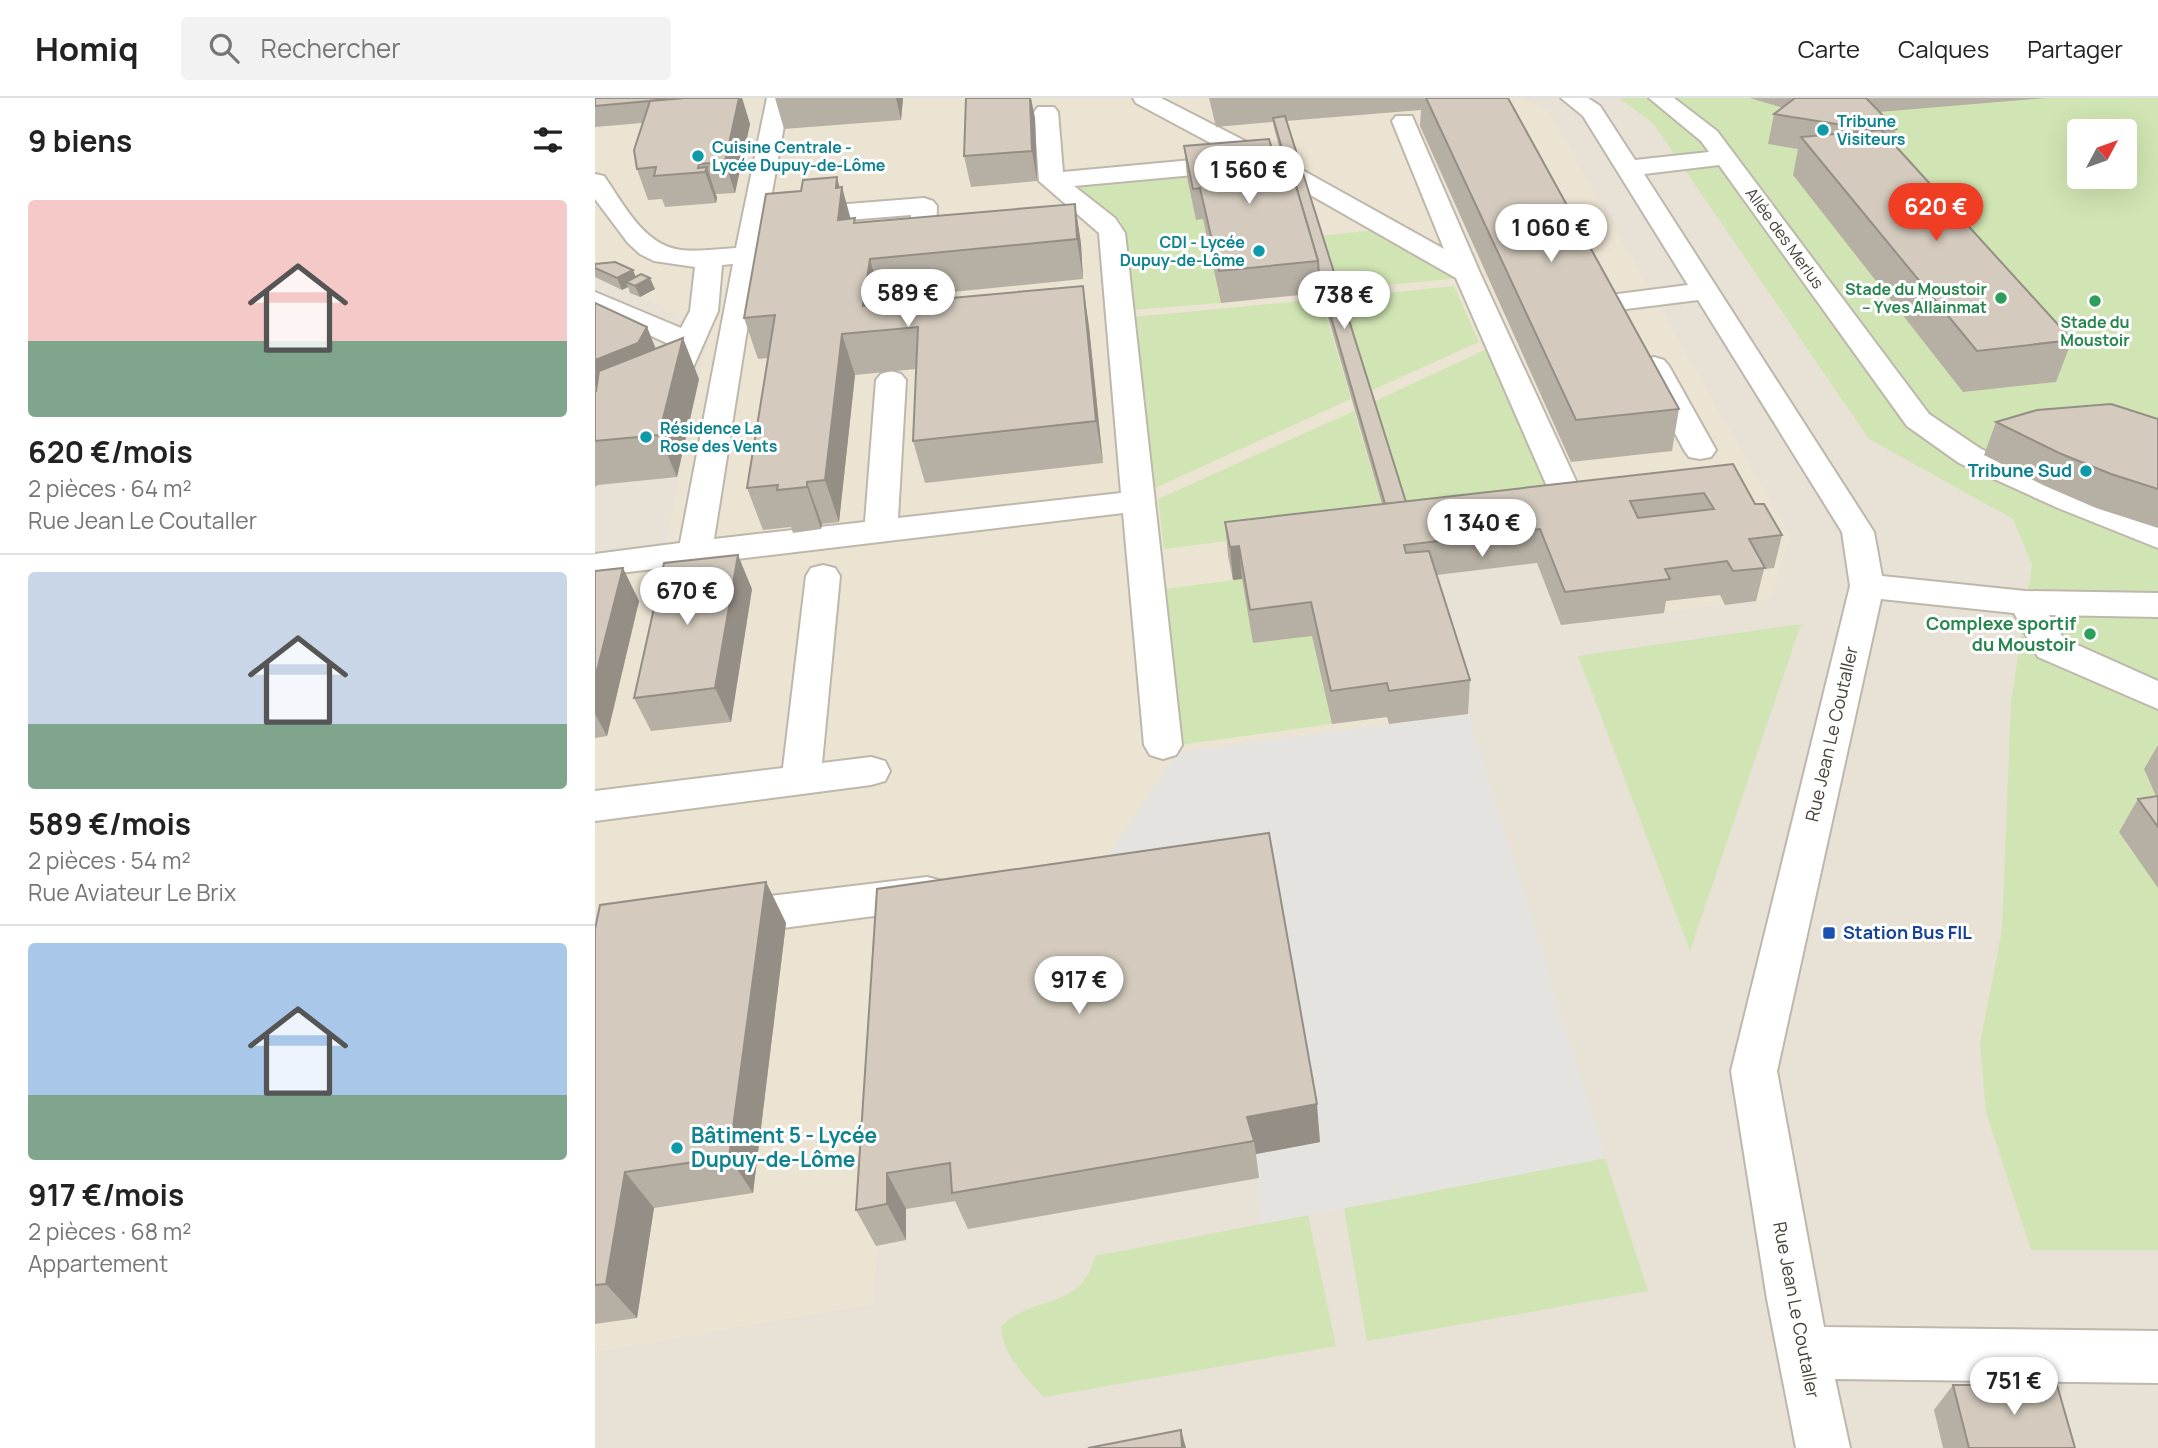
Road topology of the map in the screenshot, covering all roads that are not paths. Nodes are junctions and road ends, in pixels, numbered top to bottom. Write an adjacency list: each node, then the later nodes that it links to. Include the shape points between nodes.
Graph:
1 (778, 98): 12 (street)
2 (1144, 98): 8 (street)
3 (1572, 98): 9 (street, Rue Jean Le Coutaller, via 1592,111)
4 (1660, 98): 7 (street, Allée des Merlus, via 1709,136)
5 (1046, 112): 11 (street)
6 (1404, 121): 16 (street)
7 (1725, 157): 9 (street); 28 (street, Allée des Merlus, via 1919,419 1970,456)
8 (1262, 161): 11 (street); 16 (street)
9 (1629, 167): 18 (street, Rue Jean Le Coutaller)
10 (595, 181): 15 (street, via 636,239 660,257)
11 (1051, 181): 25 (street, via 1106,223 1098,234)
12 (754, 219): 13 (street, via 924,205 923,251); 14 (street)
13 (963, 247)
14 (747, 254): 15 (street); 29 (street)
15 (709, 259): 21 (street, via 703,311)
16 (1467, 273): 26 (street)
17 (1605, 278): 20 (street)
18 (1706, 291): 20 (street); 32 (street, Rue Jean Le Coutaller, via 1858,532)
19 (595, 300): 21 (street)
20 (1631, 325): 24 (street)
21 (688, 342): 23 (street, via 678,373)
22 (891, 380): 27 (street)
23 (595, 406)
24 (1700, 450)
25 (1138, 501): 27 (street); 36 (street)
26 (1572, 507)
27 (881, 531): 29 (street)
28 (2158, 537)
29 (695, 552): 30 (street)
30 (595, 565)
31 (823, 576): 38 (street)
32 (1867, 586): 33 (street); 42 (street, Rue Jean Le Coutaller, via 1753,1071)
33 (2025, 603): 34 (street); 35 (street, via 2051,648)
34 (2158, 605)
35 (2158, 696)
36 (1163, 745)
37 (870, 771): 38 (street)
38 (801, 780): 39 (street)
39 (595, 806)
40 (962, 887): 41 (street)
41 (691, 922)
42 (1803, 1353): 43 (street); 44 (street, Rue Jean Le Coutaller)
43 (2158, 1357)
44 (1823, 1448)

